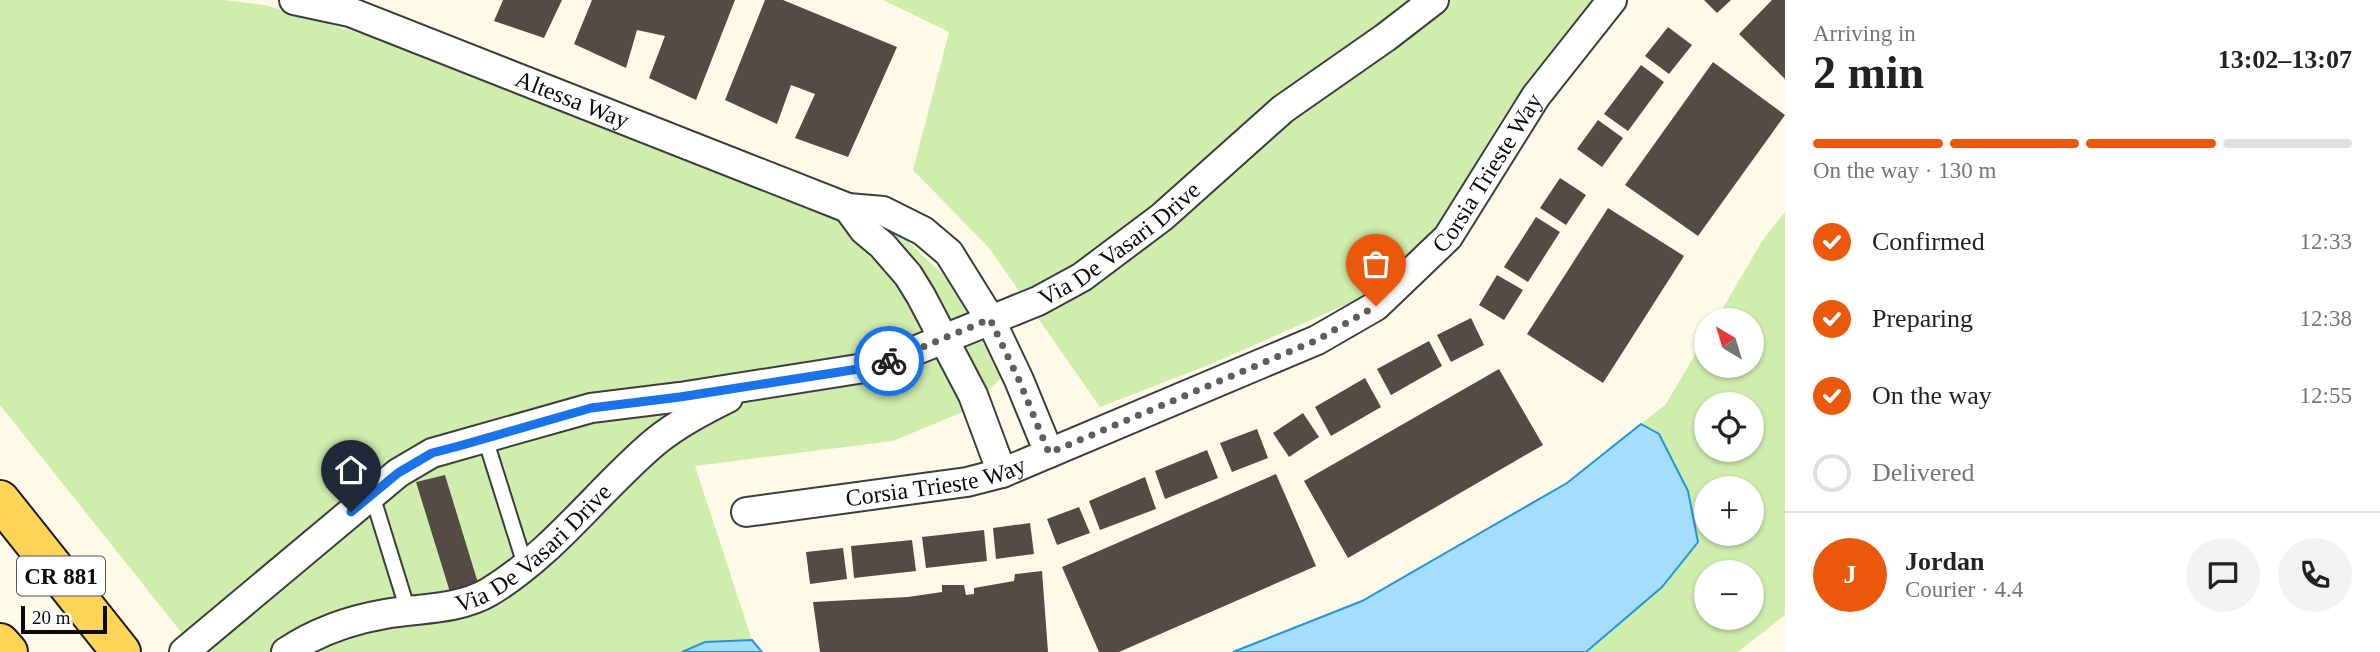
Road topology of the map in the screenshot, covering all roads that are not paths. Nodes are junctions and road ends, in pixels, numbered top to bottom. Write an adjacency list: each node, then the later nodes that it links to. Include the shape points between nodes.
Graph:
1 (294, 0): 4 (street, Altessa Way, via 349,12)
2 (1434, 0): 5 (street, Via De Vasari Drive, via 1283,109 1162,217 1082,277 1038,301)
3 (1612, 0): 9 (street, Corsia Trieste Way, via 1536,96 1448,237 1376,306 1317,340)
4 (848, 208): 5 (street, Altessa Way, via 883,211 923,231 949,253); 6 (street, Altessa Way, via 908,275)
5 (990, 319): 6 (street, Via De Vasari Drive); 9 (street, Altessa Way)
6 (942, 338): 7 (street, Via De Vasari Drive, via 877,366); 10 (street, Altessa Way, via 973,395)
7 (752, 386): 8 (street, Via De Vasari Drive, via 591,408); 14 (street, Via De Vasari Drive, via 694,415 655,442 577,521)
8 (485, 438): 11 (street, Via De Vasari Drive, via 432,453); 14 (lane)
9 (1049, 453): 10 (street, Corsia Trieste Way)
10 (1002, 473): 13 (street, Corsia Trieste Way, via 967,482)
11 (372, 495): 15 (lane); 19 (street, Via De Vasari Drive)
12 (0, 500): 18 (main road, CR 881)
13 (746, 512)
14 (525, 565): 15 (street, Via De Vasari Drive, via 488,592 460,604)
15 (408, 611): 20 (street, Via De Vasari Drive, via 335,626)
16 (0, 643): 17 (main road)
17 (8, 652)
18 (121, 652)
19 (184, 652)
20 (286, 652)

